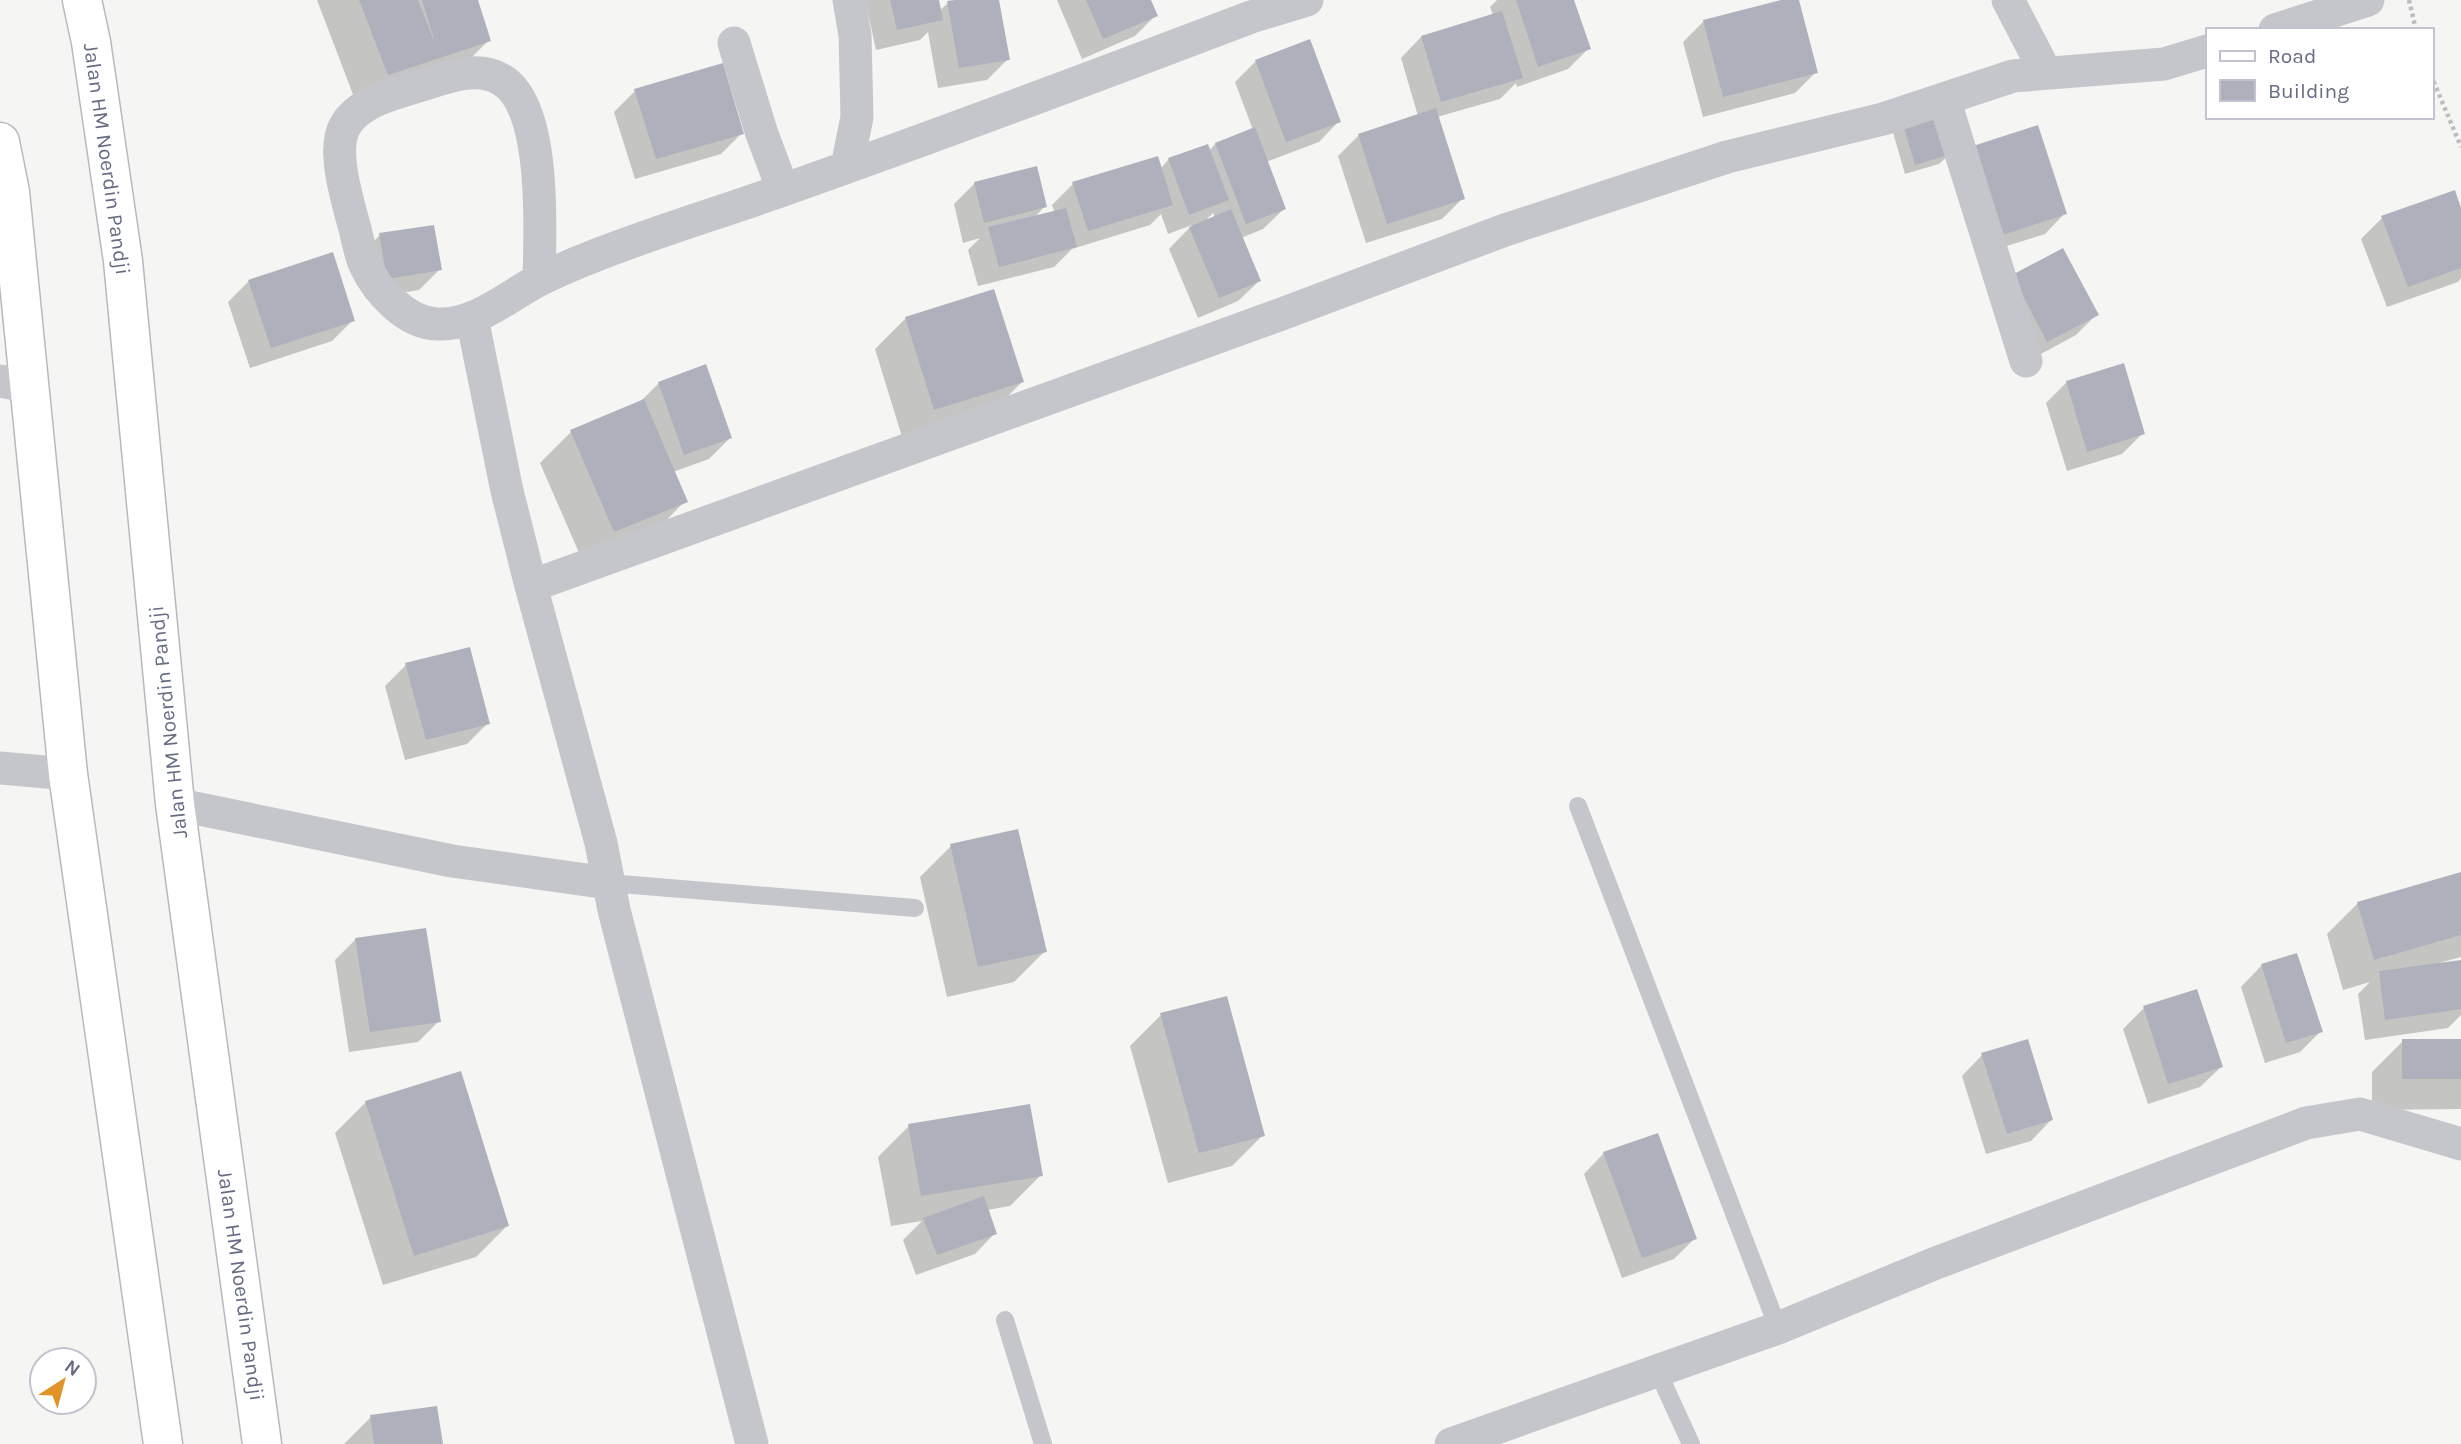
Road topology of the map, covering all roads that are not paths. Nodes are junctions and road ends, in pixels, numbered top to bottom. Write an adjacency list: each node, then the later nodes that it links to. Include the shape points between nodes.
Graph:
1 (82, 0): 22 (main road, Jalan HM Noerdin Pandji, via 124,261)
2 (849, 0): 13 (street, via 855,35 857,117)
3 (1307, 0): 6 (street)
4 (2008, 0): 10 (street)
5 (2368, 0): 7 (street)
6 (1248, 9): 13 (street)
7 (2281, 28)
8 (734, 43): 14 (street)
9 (2206, 51): 10 (street, via 2164,64)
10 (2046, 73): 11 (street, via 2013,76)
11 (1944, 99): 17 (street); 19 (street, via 1883,119 1727,157 1505,230)
12 (0, 142): 18 (main road, via 10,192)
13 (847, 167): 14 (street)
14 (783, 190): 15 (street, via 676,225)
15 (539, 280): 16 (street); 16 (street, via 540,191 533,141 525,108 512,88 488,75 449,76 388,95 358,110 343,130 339,147 346,197 364,264 394,303 421,321 439,324)
16 (472, 318): 19 (street)
17 (2026, 361)
18 (15, 384): 21 (main road)
19 (531, 586): 24 (street)
20 (0, 768): 21 (street)
21 (68, 774): 30 (main road)
22 (175, 804): 24 (street, via 453,861); 31 (main road, Jalan HM Noerdin Pandji)
23 (1578, 806): 28 (lane)
24 (608, 883): 25 (lane); 32 (street)
25 (915, 908)
26 (2461, 1144): 28 (street, via 2360,1114 2305,1123)
27 (1005, 1320): 33 (lane)
28 (1778, 1328): 29 (street)
29 (1658, 1371): 34 (street); 35 (lane)
30 (163, 1444)
31 (262, 1444)
32 (752, 1444)
33 (1043, 1444)
34 (1451, 1444)
35 (1691, 1444)

